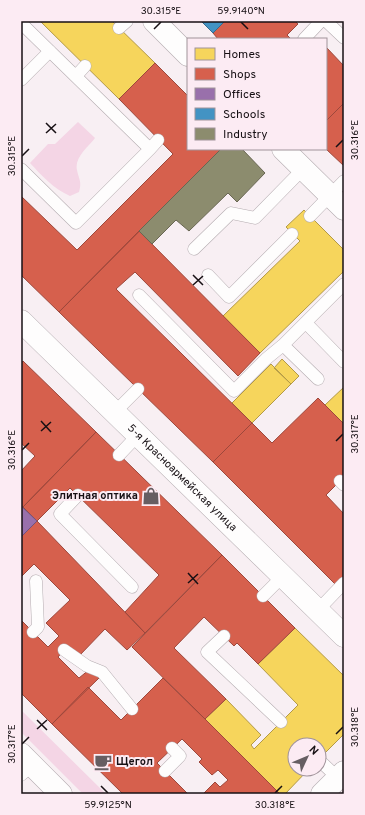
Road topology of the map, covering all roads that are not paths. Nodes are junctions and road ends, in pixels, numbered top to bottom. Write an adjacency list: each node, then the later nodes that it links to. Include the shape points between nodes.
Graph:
1 (154, 21): 8 (street)
2 (321, 21): 5 (lane)
3 (326, 21): 6 (lane)
4 (21, 23): 7 (lane)
5 (305, 38)
6 (344, 38)
7 (50, 51): 10 (lane); 11 (lane)
8 (187, 54)
9 (85, 66): 10 (lane)
10 (76, 76): 13 (lane, via 154,144 76,223)
11 (21, 80)
12 (284, 150): 14 (street)
13 (21, 169)
14 (303, 169): 15 (street); 18 (lane, via 255,218 232,213)
15 (339, 195): 16 (lane)
16 (310, 216)
17 (292, 234): 19 (lane, via 229,297)
18 (194, 248)
19 (208, 275)
20 (344, 284): 23 (lane)
21 (139, 295): 24 (lane, via 182,346 234,391)
22 (21, 321): 28 (street, 5-я Красноармейская улица)
23 (306, 323): 24 (lane); 25 (lane)
24 (283, 345): 26 (lane)
25 (344, 362)
26 (318, 379)
27 (138, 389): 28 (lane)
28 (114, 412): 29 (street, 5-я Красноармейская улица)
29 (138, 435): 30 (lane); 32 (street, 5-я Красноармейская улица)
30 (119, 455)
31 (78, 495): 35 (lane, via 60,514)
32 (283, 576): 36 (lane); 37 (street, 5-я Красноармейская улица)
33 (36, 581): 38 (lane, via 38,628)
34 (344, 584): 37 (lane)
35 (132, 586)
36 (263, 596)
37 (318, 610): 40 (street, 5-я Красноармейская улица)
38 (33, 632)
39 (224, 636): 43 (lane, via 207,652)
40 (344, 636)
41 (64, 650): 42 (lane, via 87,666 102,672)
42 (132, 709)
43 (281, 722)
44 (172, 748): 47 (lane, via 180,756)
45 (25, 765): 49 (street)
46 (327, 765): 48 (lane)
47 (165, 771)
48 (341, 775): 50 (street)
49 (61, 794)
50 (322, 794)

